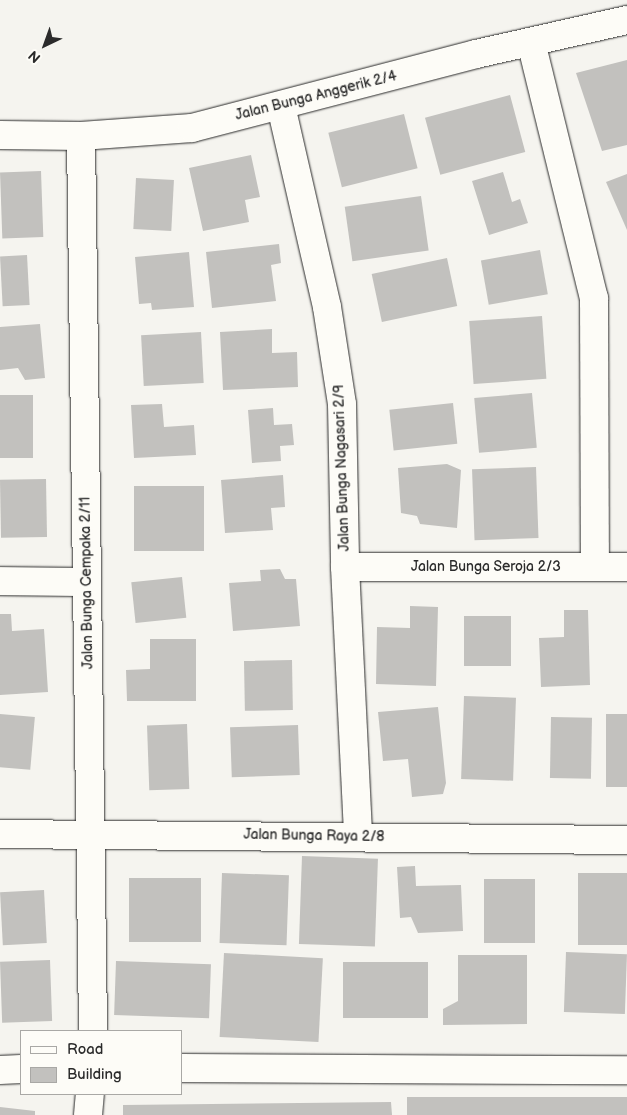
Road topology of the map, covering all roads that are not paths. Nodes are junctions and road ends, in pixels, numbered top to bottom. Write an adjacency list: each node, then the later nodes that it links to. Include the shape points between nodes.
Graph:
1 (627, 20): 2 (street, Jalan Bunga Anggerik 2/4)
2 (531, 42): 3 (street, Jalan Bunga Anggerik 2/4); 7 (street, via 594,298)
3 (281, 106): 5 (street, Jalan Bunga Anggerik 2/4, via 192,128); 6 (street, Jalan Bunga Nagasari 2/9, via 327,307 342,404)
4 (0, 135): 5 (street, Jalan Bunga Anggerik 2/4)
5 (81, 136): 10 (street, Jalan Bunga Cempaka 2/11)
6 (345, 567): 7 (street, Jalan Bunga Seroja 2/3); 13 (street, Jalan Bunga Nagasari 2/9)
7 (595, 567): 8 (street, Jalan Bunga Seroja 2/3)
8 (627, 567)
9 (0, 581): 10 (street)
10 (86, 582): 11 (street, Jalan Bunga Cempaka 2/11)
11 (89, 833): 12 (street, Jalan Bunga Raya 2/8); 13 (street, Jalan Bunga Raya 2/8); 15 (street, Jalan Bunga Cempaka 2/11)
12 (0, 834)
13 (358, 837): 14 (street, Jalan Bunga Raya 2/8)
14 (627, 840)
15 (93, 1030)
16 (182, 1068): 19 (street)
17 (20, 1069): 18 (street)
18 (0, 1070)
19 (627, 1070)
20 (90, 1095): 21 (street)
21 (88, 1115)

